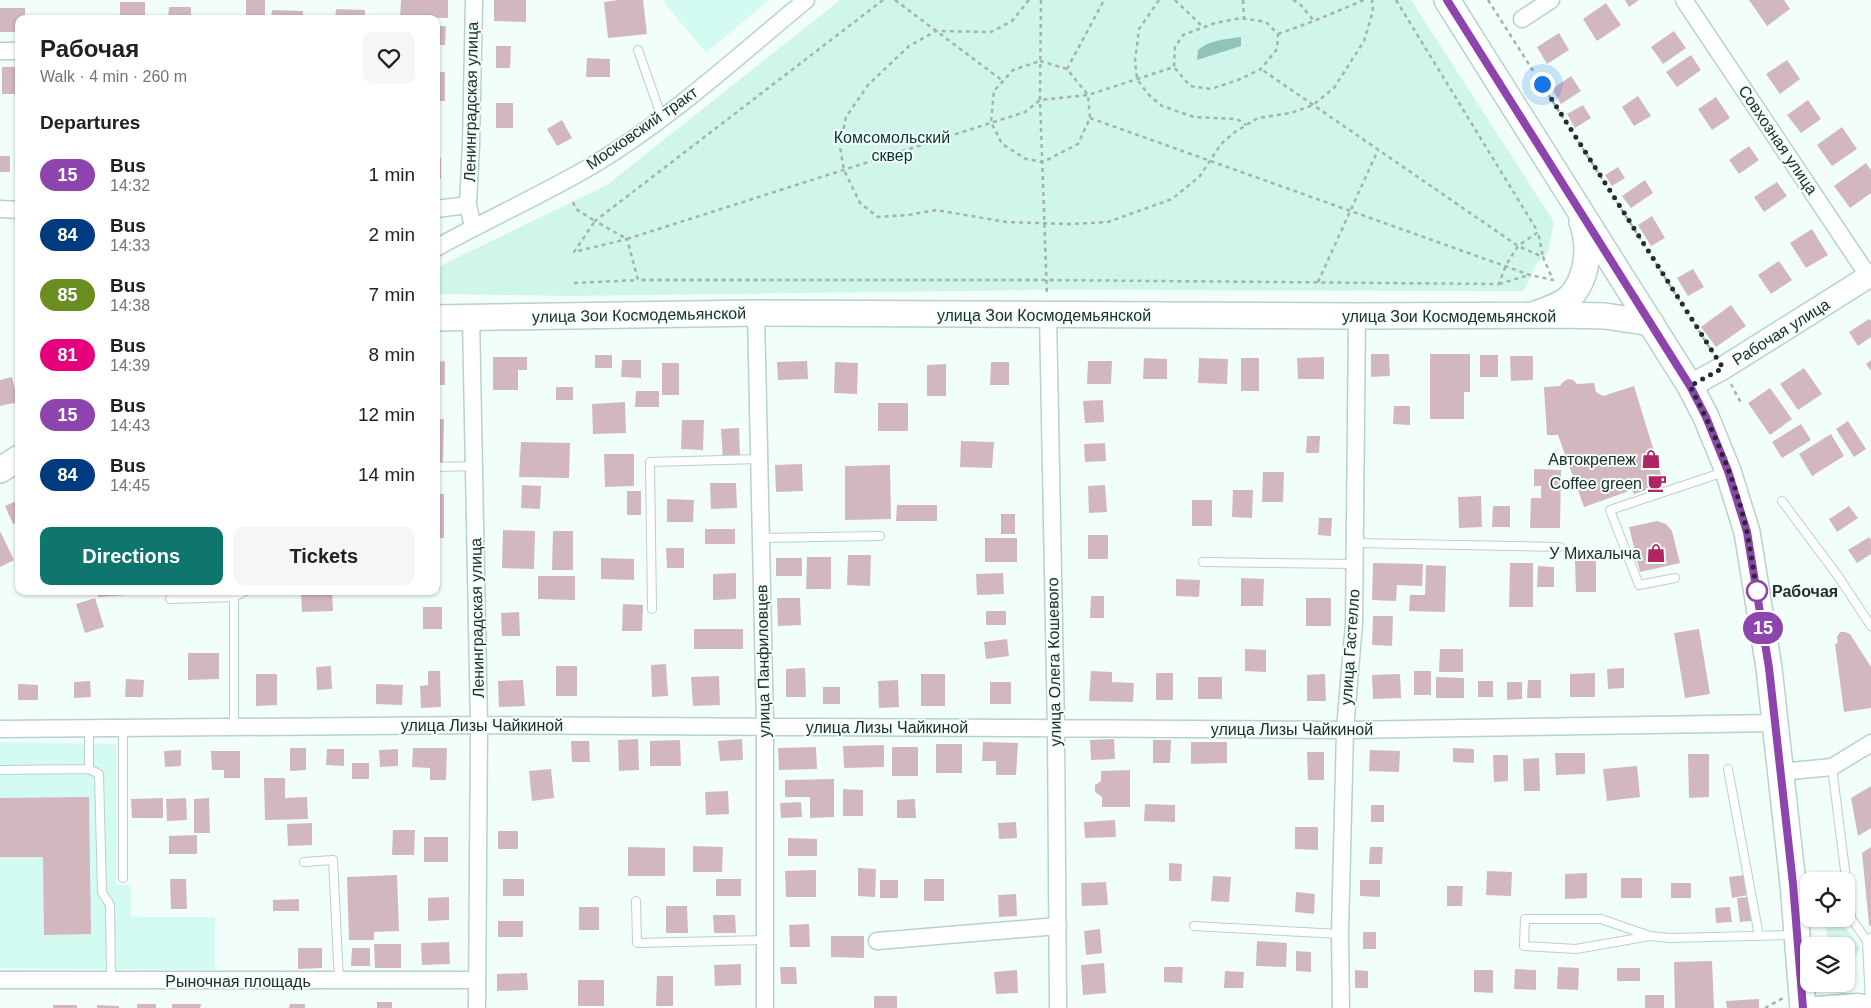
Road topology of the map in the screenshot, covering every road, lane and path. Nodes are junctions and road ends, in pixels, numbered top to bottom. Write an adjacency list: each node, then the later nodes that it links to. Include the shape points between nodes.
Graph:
1 (474, 0): 47 (street, Ленинградская улица)
2 (806, 0): 37 (street, Московский тракт)
3 (883, 0): 52 (path)
4 (895, 0): 23 (path)
5 (1029, 0): 23 (path, via 1012,21 991,32)
6 (1041, 0): 28 (path)
7 (1104, 0): 30 (path)
8 (1159, 0): 32 (path, via 1139,29 1135,61)
9 (1175, 0): 22 (path)
10 (1243, 0): 19 (path)
11 (1293, 0): 21 (path)
12 (1364, 0): 21 (path)
13 (1372, 0): 36 (path, via 1373,11 1364,41 1334,88)
14 (1396, 0): 55 (path)
15 (1447, 0): 46 (main road)
16 (1488, 0): 75 (path)
17 (1551, 0): 20 (street)
18 (1684, 0): 62 (street, Совхозная улица)
19 (1244, 19): 22 (path); 24 (path, via 1266,22)
20 (1522, 19)
21 (1314, 21): 24 (path)
22 (1203, 27): 29 (path, via 1183,35 1175,47)
23 (936, 31): 33 (path); 44 (path, via 909,46 868,85 846,118 840,148)
24 (1278, 34): 31 (path, via 1277,49)
25 (0, 50): 27 (street)
26 (638, 50): 37 (lane)
27 (15, 51)
28 (1040, 61): 30 (path); 33 (path, via 1013,70); 35 (path)
29 (1174, 67): 31 (path, via 1190,86 1212,89); 32 (path)
30 (1067, 69): 34 (path)
31 (1261, 69): 36 (path)
32 (1137, 80): 34 (path); 40 (path, via 1162,106 1194,117 1237,119)
33 (1003, 81): 39 (path, via 994,91)
34 (1088, 95): 35 (path); 38 (path)
35 (1040, 100): 39 (path, via 1025,112); 43 (path)
36 (1313, 105): 40 (path, via 1291,113 1258,118); 41 (path)
37 (662, 118): 54 (street, Московский тракт, via 593,165)
38 (1090, 118): 42 (path); 43 (path, via 1078,144)
39 (991, 122): 43 (path, via 1002,144 1026,159); 44 (path)
40 (1246, 125): 42 (path, via 1221,144)
41 (1378, 150): 51 (path); 58 (path)
42 (1211, 161): 51 (path); 53 (path, via 1200,176 1172,199 1142,211 1108,222)
43 (1043, 162): 53 (path)
44 (844, 170): 53 (path, via 860,203 878,217 936,210 1006,222); 56 (path)
45 (573, 202): 52 (path, via 576,209)
46 (1574, 202): 71 (main road, via 1587,241 1582,277 1570,297); 74 (main road)
47 (468, 205): 48 (street); 54 (street, Ленинградская улица)
48 (440, 208)
49 (0, 209): 50 (street)
50 (15, 210)
51 (1350, 210): 60 (path); 65 (path)
52 (595, 221): 56 (path); 56 (path, via 574,252)
53 (1044, 223): 64 (path)
54 (473, 227): 57 (street, Московский тракт)
55 (1538, 232): 58 (path); 59 (path)
56 (627, 239): 63 (path)
57 (440, 246)
58 (1518, 246): 59 (path); 60 (path)
59 (1543, 257): 61 (path, via 1552,280)
60 (1506, 265): 61 (path); 67 (path)
61 (1530, 275): 67 (path)
62 (1870, 277): 75 (street, Рабочая улица)
63 (638, 280): 64 (path); 66 (path)
64 (1046, 280): 65 (path); 69 (path)
65 (1318, 282): 67 (path)
66 (574, 283)
67 (1499, 284)
68 (756, 313): 69 (main road, улица Зои Космодемьянской); 73 (main road, улица Зои Космодемьянской); 80 (street, улица Панфиловцев)
69 (1048, 315): 70 (main road, улица Зои Космодемьянской); 105 (street, улица Олега Кошевого)
70 (1357, 316): 71 (main road, улица Зои Космодемьянской); 89 (street, улица Гастелло)
71 (1529, 316): 74 (main road, улица Зои Космодемьянской, via 1605,316)
72 (440, 318): 73 (main road, улица Зои Космодемьянской)
73 (471, 318): 82 (street, Ленинградская улица)
74 (1651, 323): 76 (main road)
75 (1723, 368): 76 (street, Рабочая улица); 77 (path)
76 (1690, 386): 85 (main road)
77 (1741, 403)
78 (15, 454): 79 (main road)
79 (0, 459)
80 (759, 459): 88 (street, улица Панфиловцев); 97 (lane, via 650,462)
81 (15, 461): 84 (main road)
82 (474, 466): 83 (lane); 100 (street, Ленинградская улица)
83 (440, 467)
84 (0, 470)
85 (1728, 471): 93 (lane, via 1610,510 1639,585); 99 (main road, via 1747,532)
86 (1782, 501): 98 (lane)
87 (880, 536): 88 (lane)
88 (761, 538): 101 (street, улица Панфиловцев)
89 (1355, 543): 90 (lane); 92 (street, улица Гастелло)
90 (1560, 546)
91 (1203, 562): 92 (lane)
92 (1354, 564): 107 (street, улица Гастелло, via 1354,623)
93 (1674, 578)
94 (238, 595): 95 (lane)
95 (234, 597): 96 (lane); 102 (lane)
96 (170, 599)
97 (652, 609)
98 (1871, 626)
99 (1775, 723): 107 (street, улица Лизы Чайкиной); 113 (main road)
100 (479, 725): 101 (street, улица Лизы Чайкиной); 102 (street, улица Лизы Чайкиной); 128 (street, Ленинградская улица)
101 (765, 726): 105 (street, улица Лизы Чайкиной); 124 (street, улица Панфиловцев)
102 (234, 727): 104 (street, улица Лизы Чайкиной)
103 (89, 728): 104 (street, улица Лизы Чайкиной); 106 (street, улица Лизы Чайкиной); 110 (lane)
104 (123, 728): 115 (lane)
105 (1056, 728): 107 (street, улица Лизы Чайкиной); 117 (street, улица Олега Кошевого)
106 (0, 729)
107 (1345, 730): 119 (street, улица Гастелло)
108 (1871, 744): 109 (street)
109 (1832, 767): 113 (street); 123 (lane, via 1851,918)
110 (89, 769): 112 (lane); 127 (lane, via 99,774 102,892 110,905)
111 (1728, 769): 122 (lane)
112 (0, 770)
113 (1780, 772): 120 (main road)
114 (304, 862): 129 (lane, via 333,860)
115 (123, 878)
116 (636, 902): 124 (lane, via 637,943)
117 (1058, 926): 125 (street); 134 (street, улица Олега Кошевого)
118 (1194, 926): 119 (lane)
119 (1340, 934): 135 (street, улица Гастелло)
120 (1798, 935): 122 (lane); 130 (main road)
121 (1650, 936): 121 (lane, via 1576,949 1524,946 1525,919 1601,919); 122 (lane)
122 (1759, 936)
123 (1869, 939): 131 (lane)
124 (766, 940): 133 (street, улица Панфиловцев)
125 (877, 941)
126 (0, 980): 127 (street, Рыночная площадь)
127 (112, 980): 129 (street, Рыночная площадь)
128 (477, 980): 129 (street, Рыночная площадь); 132 (street, Ленинградская улица)
129 (339, 981)
130 (1797, 1003): 131 (street); 136 (path)
131 (1870, 1004)
132 (476, 1008)
133 (765, 1008)
134 (1058, 1008)
135 (1341, 1008)
136 (1765, 1008)

